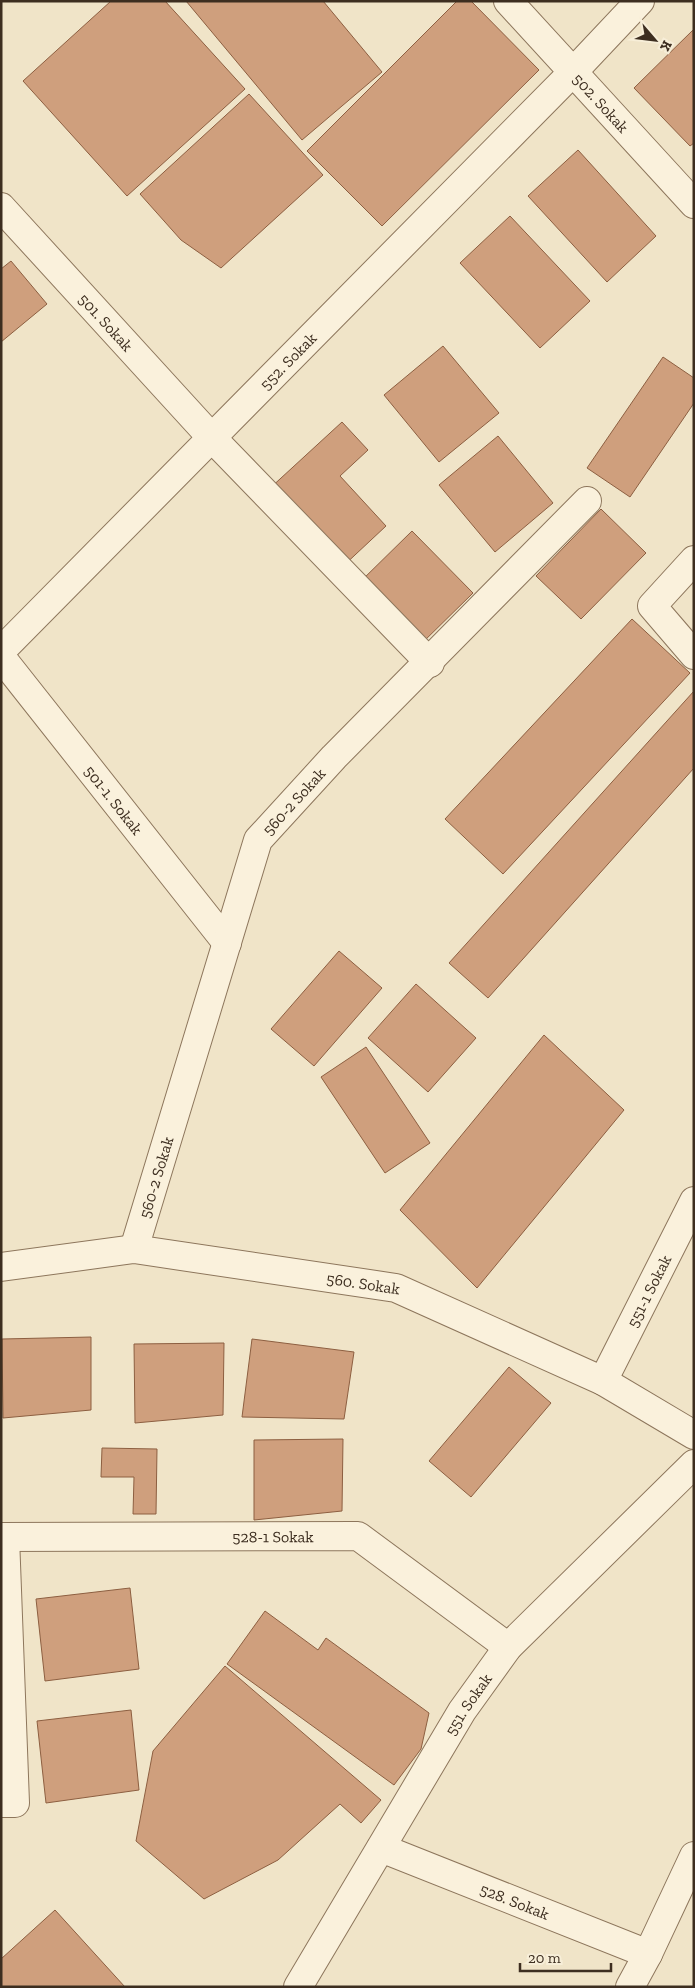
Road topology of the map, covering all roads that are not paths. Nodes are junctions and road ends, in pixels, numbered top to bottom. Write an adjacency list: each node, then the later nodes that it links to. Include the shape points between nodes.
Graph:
1 (508, 1): 3 (street, 502. Sokak)
2 (640, 1): 3 (street, 552. Sokak)
3 (573, 72): 4 (street, 502. Sokak); 6 (street, 552. Sokak)
4 (694, 204)
5 (1, 207): 6 (street, 501. Sokak)
6 (212, 438): 9 (street, 552. Sokak); 12 (street, 501. Sokak)
7 (587, 501): 12 (street, 560-2 Sokak)
8 (694, 560): 10 (street, via 652,606)
9 (1, 651)
10 (694, 654)
11 (1, 657): 13 (street, 501-1. Sokak)
12 (430, 663): 13 (street, 560-2 Sokak, via 334,757 258,840)
13 (227, 943): 15 (street, 560-2 Sokak)
14 (694, 1201): 17 (street, 551-1 Sokak)
15 (134, 1248): 16 (street, 560. Sokak); 17 (street, 560. Sokak, via 396,1288)
16 (1, 1267)
17 (603, 1380): 18 (street, 560. Sokak)
18 (694, 1435)
19 (694, 1464): 21 (street, 551. Sokak)
20 (3, 1537): 21 (street, 528-1 Sokak, via 358,1536); 22 (street)
21 (508, 1647): 23 (street, 551. Sokak, via 462,1711)
22 (8, 1803)
23 (381, 1848): 25 (street, 528. Sokak); 26 (street, 551. Sokak)
24 (694, 1856): 25 (street)
25 (648, 1954): 27 (street)
26 (298, 1987)
27 (630, 1987)

